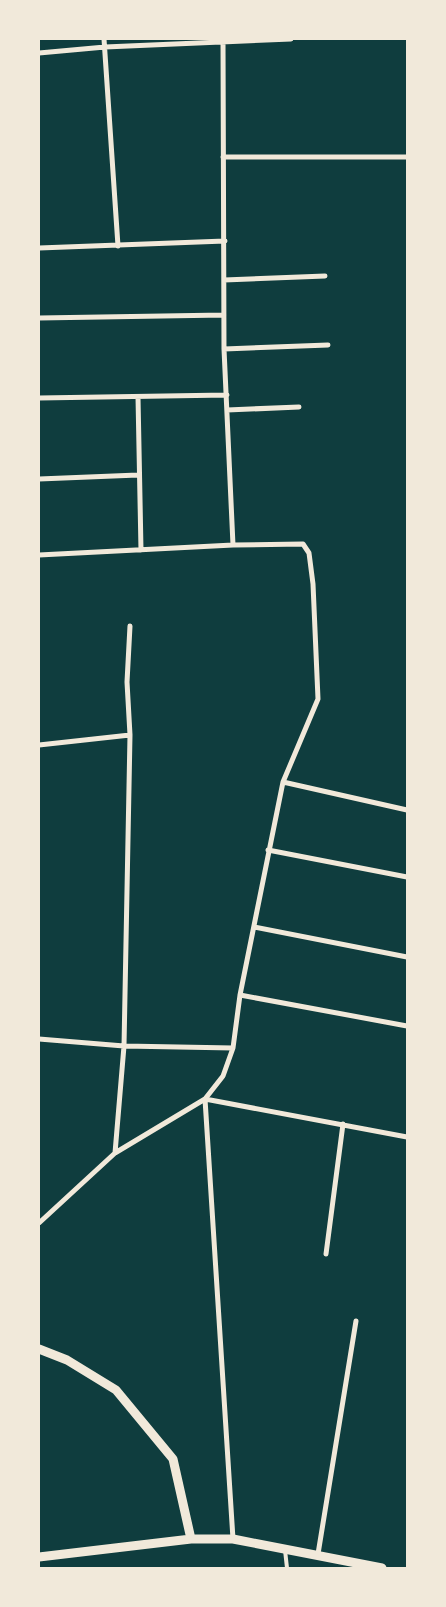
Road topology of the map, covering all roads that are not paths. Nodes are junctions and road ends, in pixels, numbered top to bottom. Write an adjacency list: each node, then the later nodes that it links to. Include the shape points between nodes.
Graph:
1 (104, 39): 4 (street)
2 (292, 39): 3 (street)
3 (223, 40): 4 (street); 6 (street)
4 (105, 47): 5 (street); 9 (street)
5 (39, 53)
6 (224, 157): 7 (street); 8 (street)
7 (407, 157)
8 (225, 241): 9 (street); 12 (street)
9 (118, 246): 10 (street)
10 (39, 248)
11 (325, 276): 12 (street)
12 (224, 280): 13 (street)
13 (224, 315): 14 (street); 16 (street)
14 (39, 318)
15 (328, 345): 16 (street)
16 (224, 349): 17 (street)
17 (227, 395): 18 (street); 21 (street)
18 (138, 397): 19 (street); 22 (street)
19 (39, 398)
20 (299, 407): 21 (street)
21 (227, 410): 24 (street)
22 (138, 475): 23 (street); 25 (street)
23 (39, 479)
24 (233, 545): 25 (street); 30 (street, via 302,544 309,553 318,699)
25 (141, 550): 26 (street)
26 (39, 555)
27 (130, 626): 28 (street, via 127,682)
28 (130, 735): 29 (street); 39 (street)
29 (39, 745)
30 (283, 782): 31 (street); 32 (street)
31 (407, 810)
32 (268, 850): 33 (street); 34 (street)
33 (407, 877)
34 (254, 926): 35 (street); 36 (street)
35 (407, 957)
36 (240, 995): 37 (street); 40 (street)
37 (407, 1026)
38 (39, 1040): 39 (street)
39 (124, 1046): 40 (street); 44 (street)
40 (233, 1048): 41 (street, via 223,1076)
41 (206, 1099): 42 (street); 44 (street); 50 (street)
42 (343, 1124): 43 (street); 46 (street)
43 (407, 1136)
44 (115, 1153): 45 (street)
45 (39, 1223)
46 (326, 1254)
47 (356, 1320): 52 (street)
48 (39, 1349): 49 (street, via 67,1360 116,1390 173,1459)
49 (191, 1539): 50 (street); 53 (street)
50 (233, 1539): 51 (street)
51 (285, 1548): 52 (street); 54 (lane)
52 (318, 1554): 55 (street)
53 (39, 1558)
54 (287, 1568)
55 (382, 1568)

